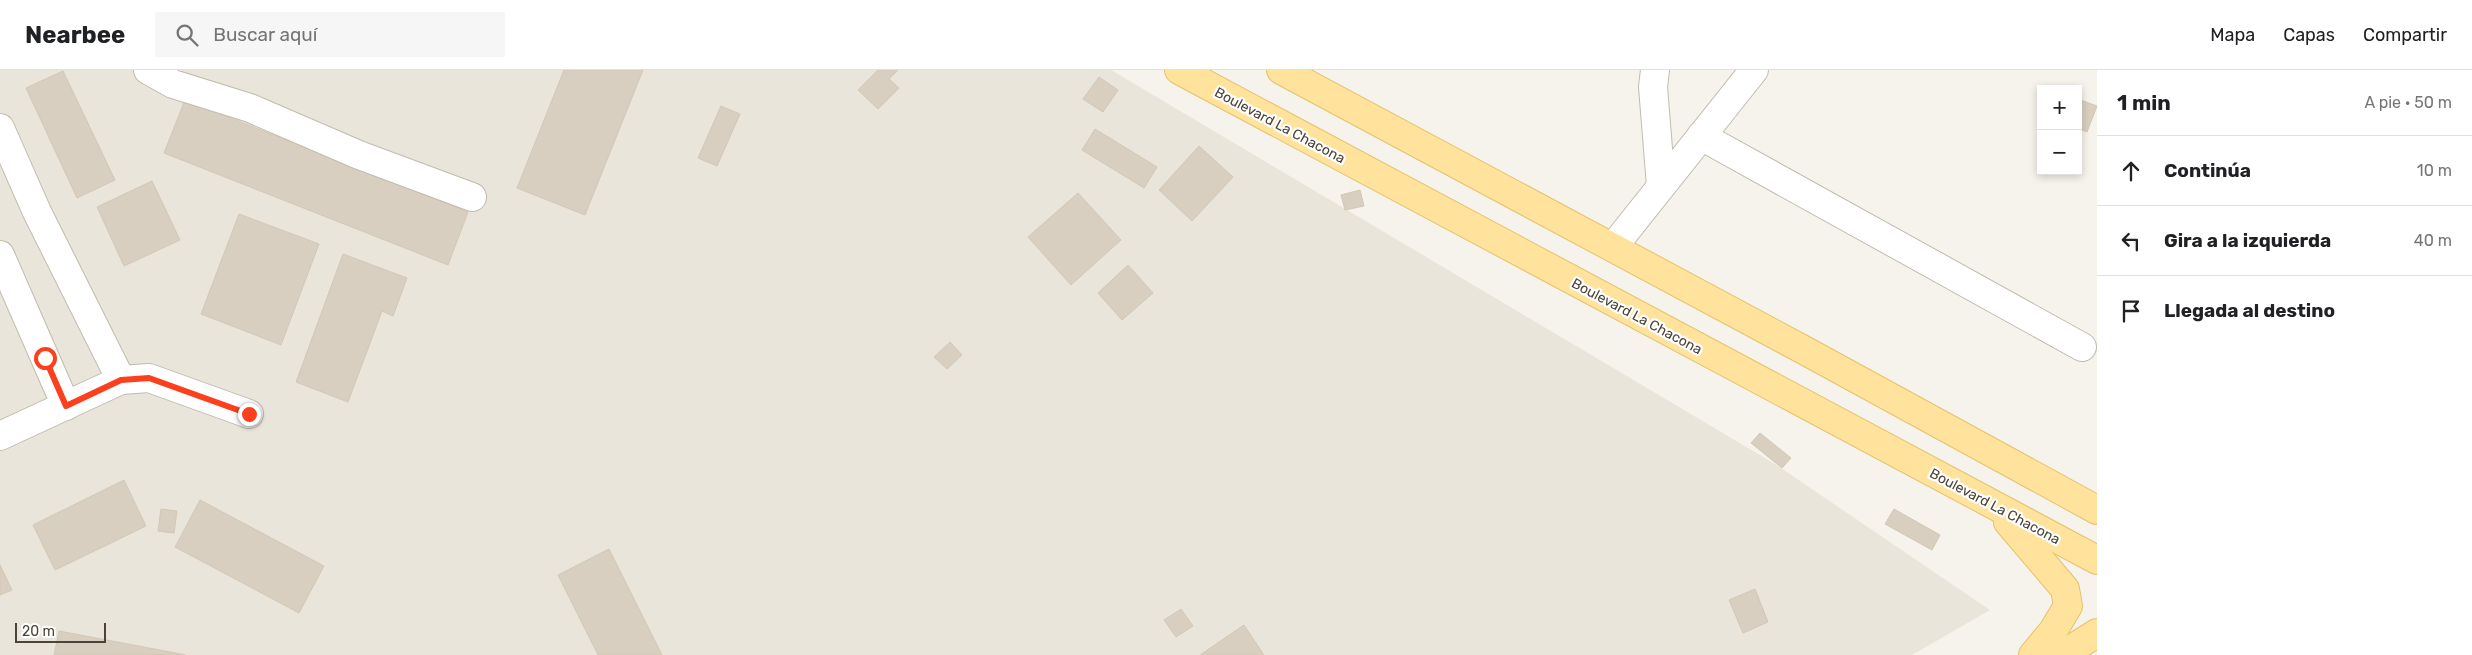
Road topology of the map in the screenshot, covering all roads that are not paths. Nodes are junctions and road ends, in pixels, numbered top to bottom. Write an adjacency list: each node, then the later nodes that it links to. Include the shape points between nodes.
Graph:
1 (148, 70): 9 (street, via 173,84 250,108 359,155)
2 (1179, 70): 17 (main road, Boulevard La Chacona)
3 (1281, 70): 10 (main road)
4 (1655, 70): 8 (street, via 1653,86)
5 (1754, 70): 7 (street)
6 (0, 128): 13 (street, via 37,212)
7 (1701, 136): 8 (street); 12 (street)
8 (1661, 186): 10 (street)
9 (472, 197)
10 (1613, 247): 18 (main road)
11 (0, 256): 14 (street)
12 (2082, 347)
13 (121, 380): 14 (street); 15 (street, via 149,378)
14 (66, 406): 16 (street)
15 (249, 414)
16 (0, 436)
17 (1994, 506): 19 (main road, Boulevard La Chacona); 21 (main road, via 2065,589 2068,606)
18 (2097, 510)
19 (2097, 560)
20 (2097, 633): 22 (main road)
21 (2033, 655)
22 (2062, 655)

